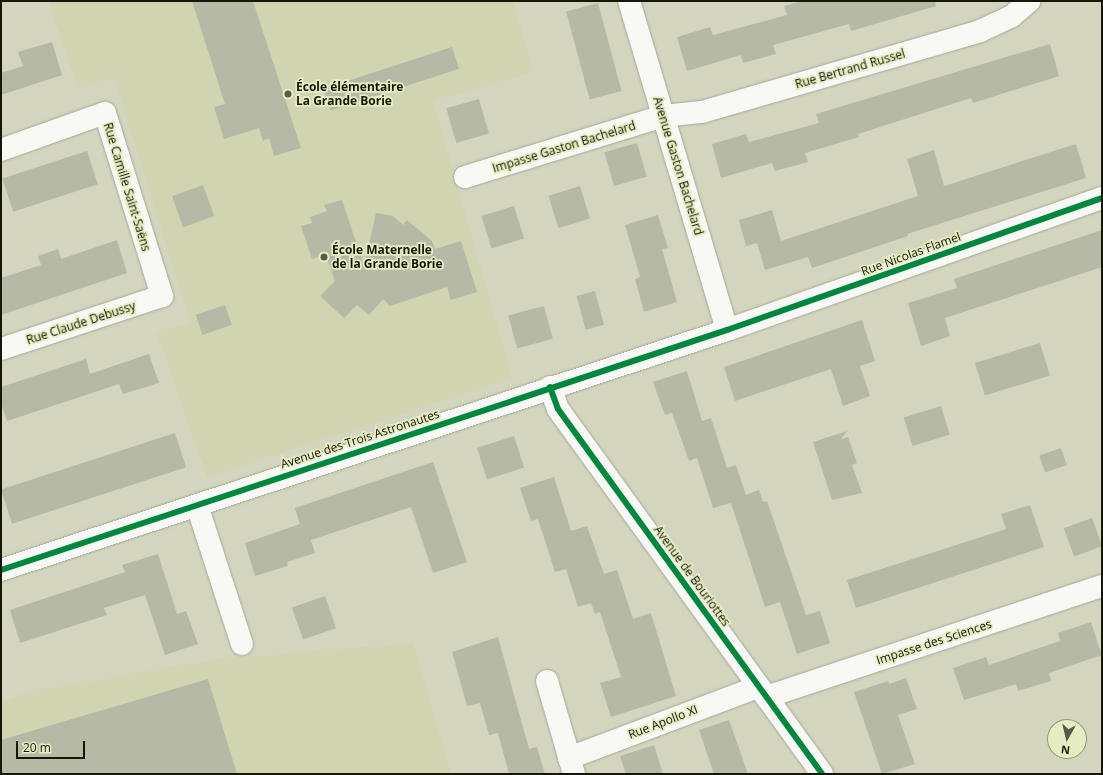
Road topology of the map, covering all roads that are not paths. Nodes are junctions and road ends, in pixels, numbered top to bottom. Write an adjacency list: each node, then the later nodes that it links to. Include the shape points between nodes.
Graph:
1 (628, 1): 3 (street, Avenue Gaston Bachelard)
2 (1029, 1): 3 (street, Rue Bertrand Russel, via 1012,16 980,31 702,112)
3 (663, 116): 5 (street, Impasse Gaston Bachelard); 8 (street, Avenue Gaston Bachelard)
4 (1, 150): 7 (street, Rue Camille Saint-Saëns, via 105,113)
5 (465, 177)
6 (1102, 198): 8 (street, Rue Nicolas Flamel)
7 (162, 296): 9 (street, Rue Claude Debussy)
8 (727, 330): 10 (street, Avenue des Trois Astronautes)
9 (1, 349)
10 (550, 387): 11 (street, Avenue des Trois Astronautes); 16 (street, Avenue de Bouriottes, via 558,409)
11 (196, 505): 12 (street, Avenue des Trois Astronautes); 14 (street)
12 (1, 570)
13 (1102, 586): 16 (street, Impasse des Sciences)
14 (242, 644)
15 (547, 682): 17 (street, Rue Apollo XI)
16 (762, 692): 17 (street, Rue Apollo XI); 18 (street, Avenue de Bouriottes)
17 (571, 766)
18 (822, 774)

